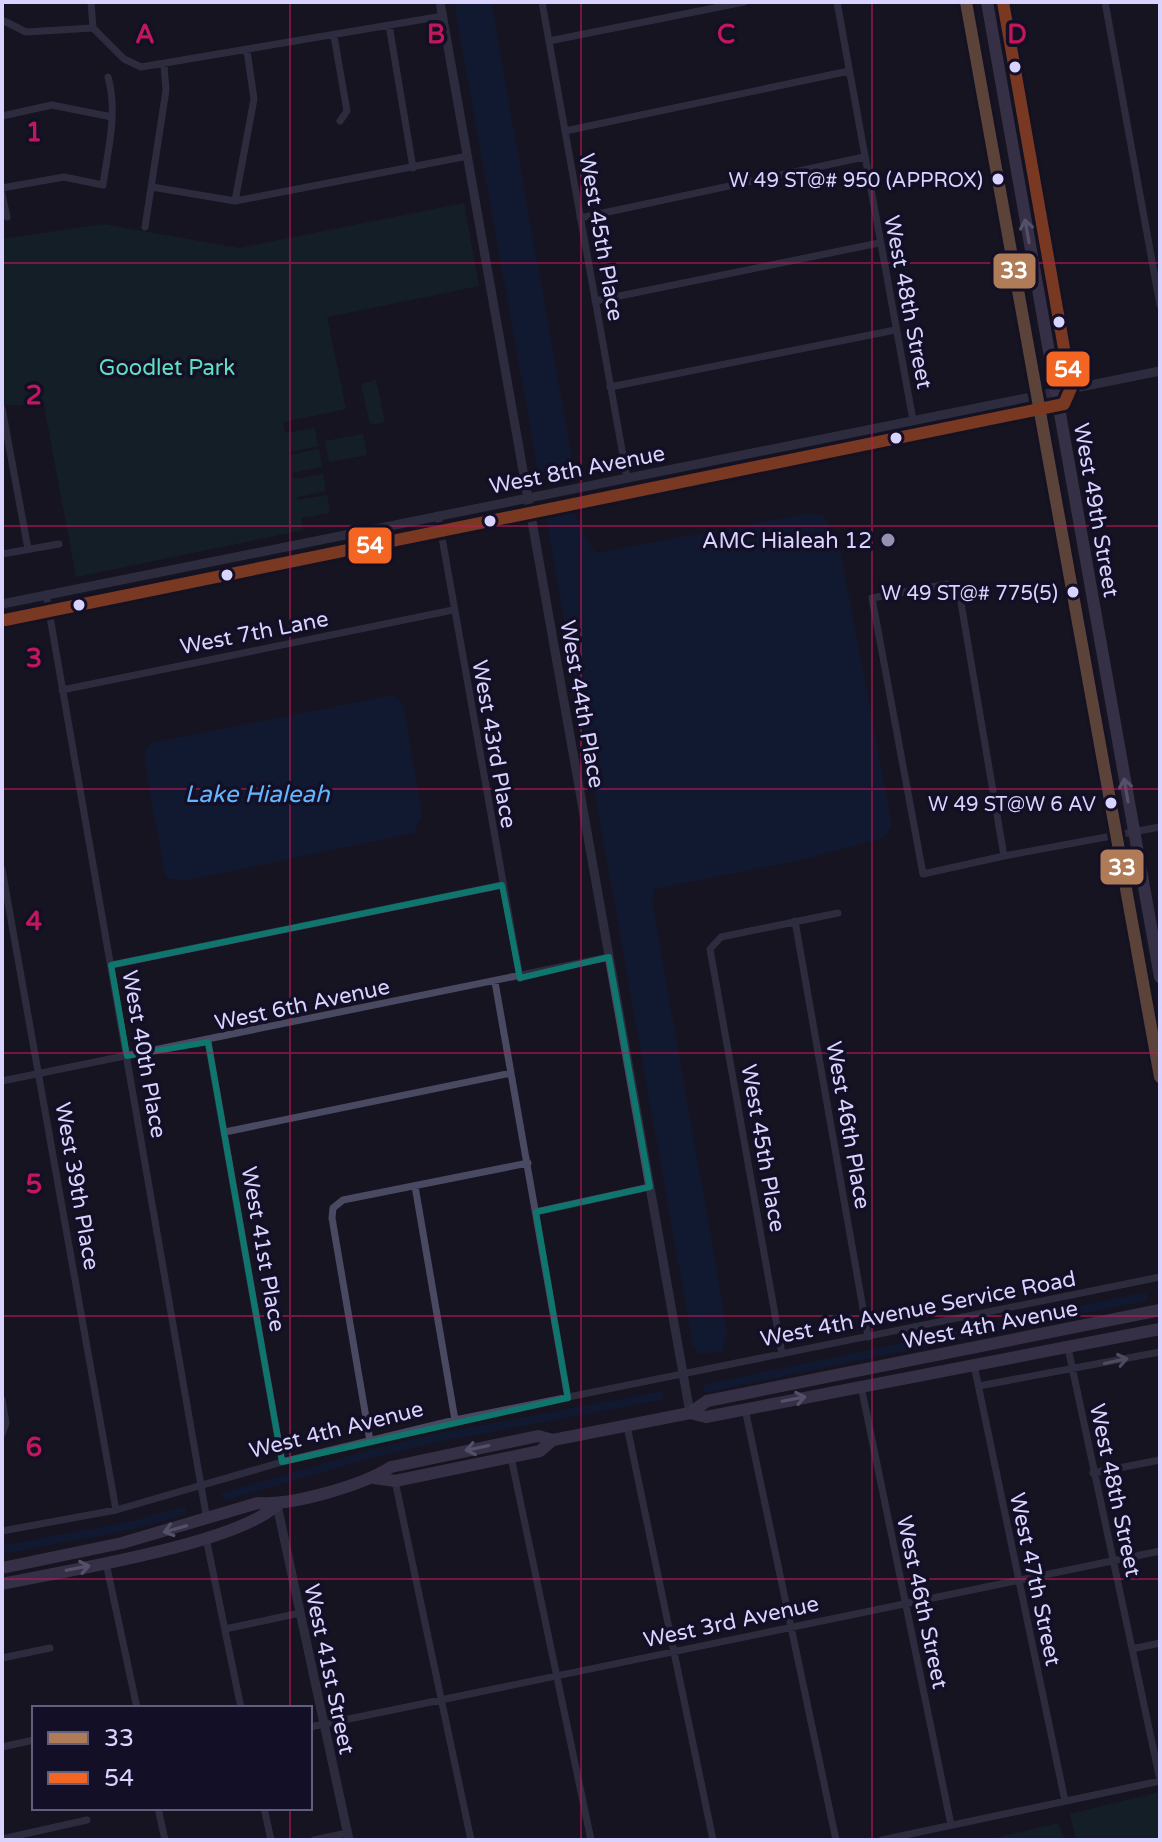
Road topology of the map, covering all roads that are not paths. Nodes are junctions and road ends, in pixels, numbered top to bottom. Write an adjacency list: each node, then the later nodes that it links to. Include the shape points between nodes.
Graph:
1 (91, 2): 13 (street)
2 (440, 2): 9 (street, West 44th Place)
3 (542, 2): 15 (street, West 45th Place)
4 (744, 2): 15 (street)
5 (837, 2): 19 (street, West 48th Street)
6 (966, 2): 10 (main road, West 49th Street)
7 (987, 2): 17 (main road, West 49th Street)
8 (1105, 2): 40 (street)
9 (443, 16): 12 (street); 27 (street, West 44th Place)
10 (969, 16): 17 (main road, via 983,20); 25 (main road, West 49th Street)
11 (2, 20): 13 (street, via 26,32)
12 (389, 25): 14 (street); 29 (street)
13 (93, 28): 18 (street, via 124,59 141,67)
14 (334, 36): 16 (street); 23 (street, via 347,111)
15 (549, 41): 26 (street, West 45th Place)
16 (247, 51): 18 (street); 33 (street, via 254,99)
17 (997, 59): 24 (main road, West 49th Street)
18 (164, 65): 30 (street, via 166,90)
19 (849, 71): 26 (street); 28 (street, West 48th Street)
20 (108, 77): 22 (street)
21 (2, 116): 22 (street, via 52,105)
22 (112, 117): 31 (street, via 103,185 64,177)
23 (340, 121)
24 (1009, 124): 25 (main road); 41 (main road, West 49th Street, one-way to 24)
25 (988, 127): 38 (main road, West 49th Street)
26 (565, 131): 35 (street, West 45th Place)
27 (468, 156): 29 (street); 51 (street, West 44th Place)
28 (864, 157): 35 (street); 37 (street, West 48th Street)
29 (413, 168): 33 (street)
30 (152, 187): 33 (street); 36 (street)
31 (2, 188)
32 (2, 194): 34 (street)
33 (235, 201)
34 (7, 217)
35 (580, 218): 39 (street, West 45th Place)
36 (145, 227)
37 (879, 243): 39 (street); 42 (street, West 48th Street)
38 (1013, 261): 41 (main road, via 1029,269); 46 (main road, West 49th Street)
39 (595, 301): 44 (street, West 45th Place)
40 (1160, 305)
41 (1042, 314): 45 (main road, West 49th Street)
42 (895, 330): 44 (street); 48 (street, West 48th Street)
43 (1160, 371): 45 (street, West 8th Avenue)
44 (610, 387): 50 (street, West 45th Place)
45 (1055, 391): 46 (street, West 8th Avenue); 60 (main road, West 49th Street)
46 (1037, 395): 48 (street, West 8th Avenue); 56 (main road, West 49th Street)
47 (2, 408): 49 (street)
48 (913, 420): 50 (street, West 8th Avenue)
49 (4, 433): 54 (street)
50 (627, 478): 51 (street, West 8th Avenue)
51 (528, 497): 52 (street, West 8th Avenue); 72 (street, West 44th Place)
52 (438, 515): 57 (street, West 8th Avenue); 59 (street, West 43rd Place)
53 (59, 544): 54 (street)
54 (28, 549): 55 (street)
55 (2, 554)
56 (1069, 575): 60 (main road, via 1082,609); 61 (main road, West 49th Street)
57 (46, 594): 58 (street, West 8th Avenue); 63 (street, West 40th Place)
58 (2, 604)
59 (453, 610): 63 (street, West 7th Lane); 69 (street, West 43rd Place)
60 (1096, 621): 62 (main road, West 49th Street)
61 (1078, 624): 62 (main road, via 1093,631); 66 (main road, West 49th Street)
62 (1105, 671): 65 (main road, West 49th Street, one-way to 62)
63 (62, 690): 73 (street, West 40th Place)
64 (1160, 827): 65 (street)
65 (1134, 832): 66 (street); 74 (main road, West 49th Street)
66 (1116, 835): 67 (street); 81 (main road, West 49th Street)
67 (1004, 856): 67 (street, via 923,874 872,598 947,584 960,597)
68 (2, 869): 80 (street, West 39th Place)
69 (502, 885): 73 (street); 75 (street, West 43rd Place)
70 (838, 913): 71 (street)
71 (795, 921): 91 (street, West 46th Place); 95 (street, West 45th Place, via 721,937 710,949)
72 (609, 957): 75 (street, West 6th Avenue); 86 (street, West 44th Place)
73 (111, 965): 78 (street, West 40th Place)
74 (1160, 977)
75 (520, 978): 76 (street, West 6th Avenue)
76 (495, 982): 77 (street, West 6th Avenue); 79 (street)
77 (208, 1042): 78 (street, West 6th Avenue); 83 (street, West 41st Place)
78 (127, 1056): 80 (street, West 6th Avenue); 117 (street, West 40th Place)
79 (511, 1073): 83 (street); 84 (street)
80 (40, 1074): 82 (street, West 6th Avenue); 119 (street, West 39th Place)
81 (1160, 1077)
82 (2, 1081)
83 (225, 1132): 113 (street, West 41st Place)
84 (528, 1163): 85 (street); 87 (street)
85 (415, 1186): 106 (street); 110 (street, via 343,1200 333,1208)
86 (650, 1187): 87 (street); 99 (street, West 44th Place)
87 (536, 1212): 102 (street)
88 (1160, 1277): 91 (street, West 4th Avenue Service Road)
89 (1160, 1310): 92 (main road, West 4th Avenue)
90 (1160, 1329): 93 (main road, West 4th Avenue)
91 (868, 1337): 95 (street, West 4th Avenue Service Road)
92 (990, 1344): 96 (main road); 97 (main road, West 4th Avenue)
93 (1068, 1348): 96 (main road, West 4th Avenue); 98 (street, West 48th Street)
94 (1160, 1352): 98 (street, one-way to 94)
95 (782, 1354): 99 (street, West 4th Avenue Service Road)
96 (974, 1363): 100 (main road, West 4th Avenue); 101 (street, West 47th Street)
97 (876, 1368): 100 (main road); 105 (main road, West 4th Avenue, via 707,1401)
98 (1073, 1369): 101 (street); 114 (street, West 48th Street)
99 (683, 1375): 102 (street, West 4th Avenue); 105 (street, West 44th Place)
100 (861, 1386): 104 (main road, West 4th Avenue, one-way to 100); 129 (street, West 46th Street)
101 (979, 1386): 127 (street, West 47th Street)
102 (568, 1398): 106 (street, West 4th Avenue)
103 (2, 1399): 108 (street)
104 (745, 1409): 105 (main road, West 4th Avenue, via 706,1417); 131 (street)
105 (690, 1413): 107 (main road, West 4th Avenue)
106 (455, 1420): 110 (street, West 4th Avenue)
107 (627, 1426): 109 (main road, West 4th Avenue); 136 (street)
108 (2, 1434)
109 (553, 1440): 111 (main road, West 4th Avenue, via 540,1451); 115 (main road, West 4th Avenue, one-way to 115, via 538,1436 442,1455 391,1467)
110 (370, 1441): 113 (street, West 4th Avenue)
111 (511, 1457): 116 (main road, West 4th Avenue); 138 (street)
112 (1160, 1460): 114 (street)
113 (282, 1462): 117 (street, West 4th Avenue)
114 (1093, 1473): 124 (street, West 48th Street)
115 (374, 1478): 116 (main road, West 4th Avenue); 118 (main road, West 4th Avenue)
116 (395, 1481): 139 (street)
117 (200, 1486): 119 (street, West 4th Avenue); 120 (street, West 40th Place)
118 (277, 1505): 120 (main road, West 4th Avenue, via 258,1503); 122 (main road, West 4th Avenue, via 264,1517); 130 (street, West 41st Street)
119 (116, 1510): 121 (street, West 4th Avenue)
120 (207, 1520): 126 (main road, West 4th Avenue, one-way to 126)
121 (2, 1531)
122 (206, 1536): 125 (main road, West 4th Avenue); 132 (street)
123 (1160, 1551): 124 (street, West 3rd Avenue)
124 (1112, 1561): 127 (street, West 3rd Avenue); 135 (street, West 48th Street)
125 (106, 1563): 128 (main road, West 4th Avenue, one-way to 125); 140 (street)
126 (2, 1568)
127 (1018, 1581): 129 (street, West 3rd Avenue); 147 (street, West 47th Street)
128 (2, 1584)
129 (905, 1603): 131 (street, West 3rd Avenue); 151 (street, West 46th Street)
130 (300, 1613): 132 (street); 142 (street, West 41st Street)
131 (789, 1627): 136 (street, West 3rd Avenue); 160 (street)
132 (225, 1629): 141 (street)
133 (1160, 1643): 135 (street)
134 (50, 1648): 137 (street)
135 (1132, 1649): 146 (street, West 48th Street)
136 (675, 1652): 138 (street, West 3rd Avenue); 159 (street)
137 (2, 1658)
138 (558, 1676): 139 (street, West 3rd Avenue); 158 (street)
139 (442, 1699): 142 (street, West 3rd Avenue); 157 (street)
140 (137, 1706)
141 (241, 1706)
142 (324, 1724): 143 (street, West 3rd Avenue); 152 (street, West 41st Street)
143 (312, 1727)
144 (32, 1740): 145 (street)
145 (2, 1747)
146 (1160, 1781): 147 (street)
147 (1065, 1801): 151 (street)
148 (158, 1810): 154 (street)
149 (264, 1810): 155 (street)
150 (87, 1820): 153 (street)
151 (951, 1825): 161 (street)
152 (348, 1836): 156 (street)
153 (2, 1839)
154 (165, 1840)
155 (271, 1840)
156 (314, 1840)
157 (471, 1840)
158 (591, 1840)
159 (713, 1840)
160 (836, 1840)
161 (882, 1840)

